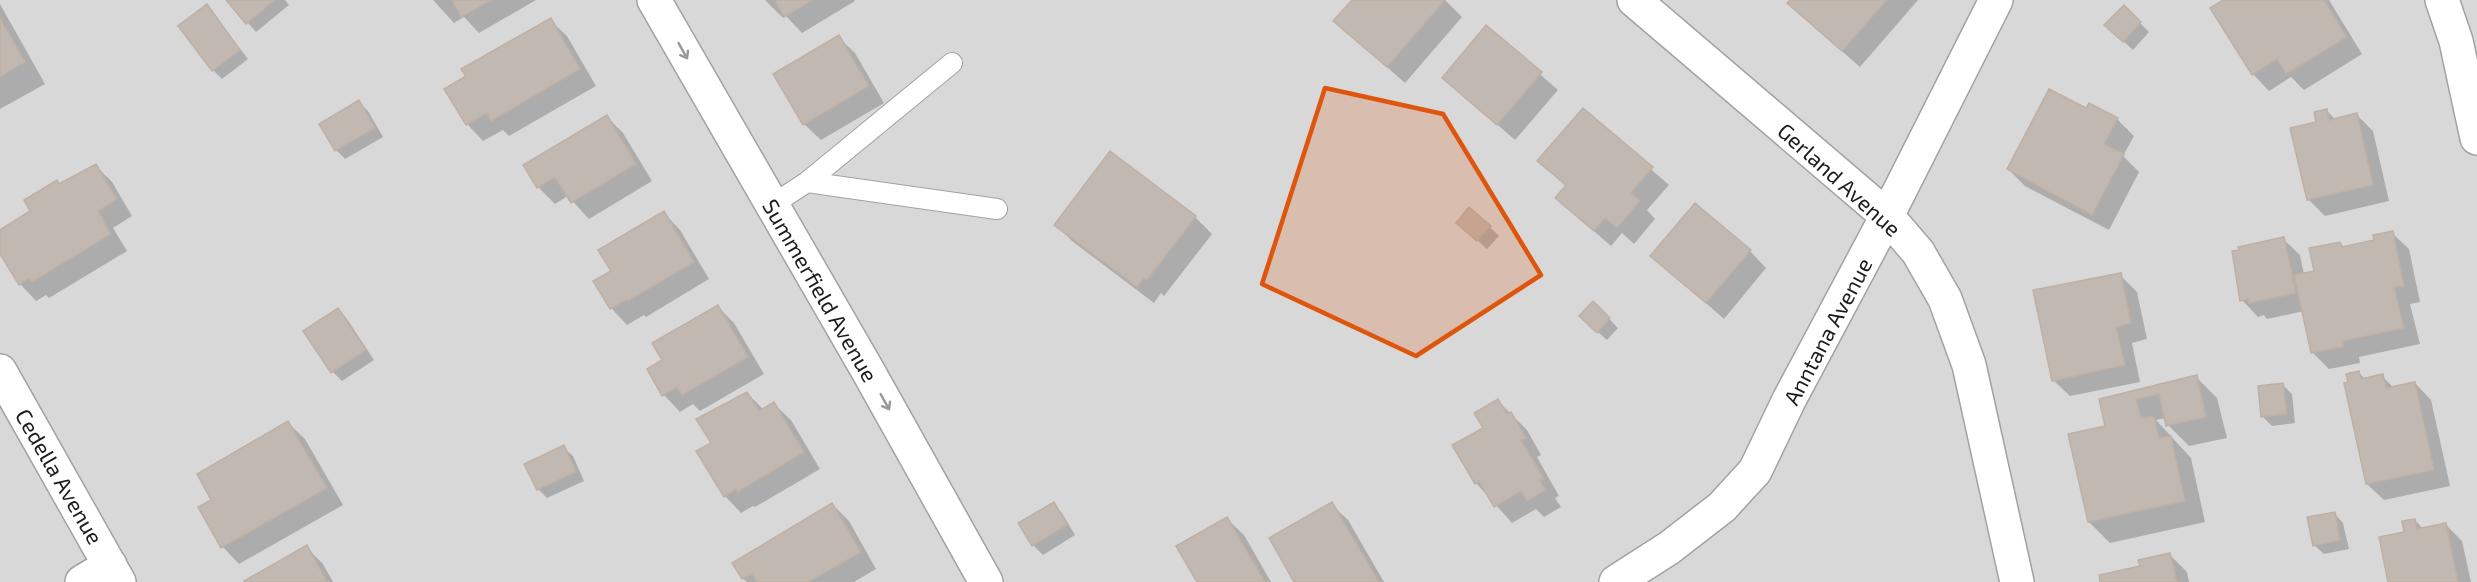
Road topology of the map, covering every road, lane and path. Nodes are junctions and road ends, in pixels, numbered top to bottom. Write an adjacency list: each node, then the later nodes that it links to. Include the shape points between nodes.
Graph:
1 (654, 0): 8 (street, Summerfield Avenue, one-way to 8)
2 (1634, 0): 10 (street, Gerland Avenue)
3 (1996, 0): 10 (street, Anntana Avenue)
4 (2442, 0): 6 (street, via 2456,41)
5 (952, 63): 7 (lane)
6 (2477, 138)
7 (807, 182): 8 (lane); 9 (lane)
8 (772, 205): 14 (street, Summerfield Avenue, one-way to 14)
9 (997, 209)
10 (1887, 216): 15 (street, Anntana Avenue, via 1755,471 1722,507); 16 (street, Gerland Avenue, via 1918,252 1945,299 1969,365)
11 (0, 371): 12 (street, Cedella Avenue)
12 (115, 573): 13 (street)
13 (82, 582)
14 (986, 582)
15 (1616, 582)
16 (2017, 582)

